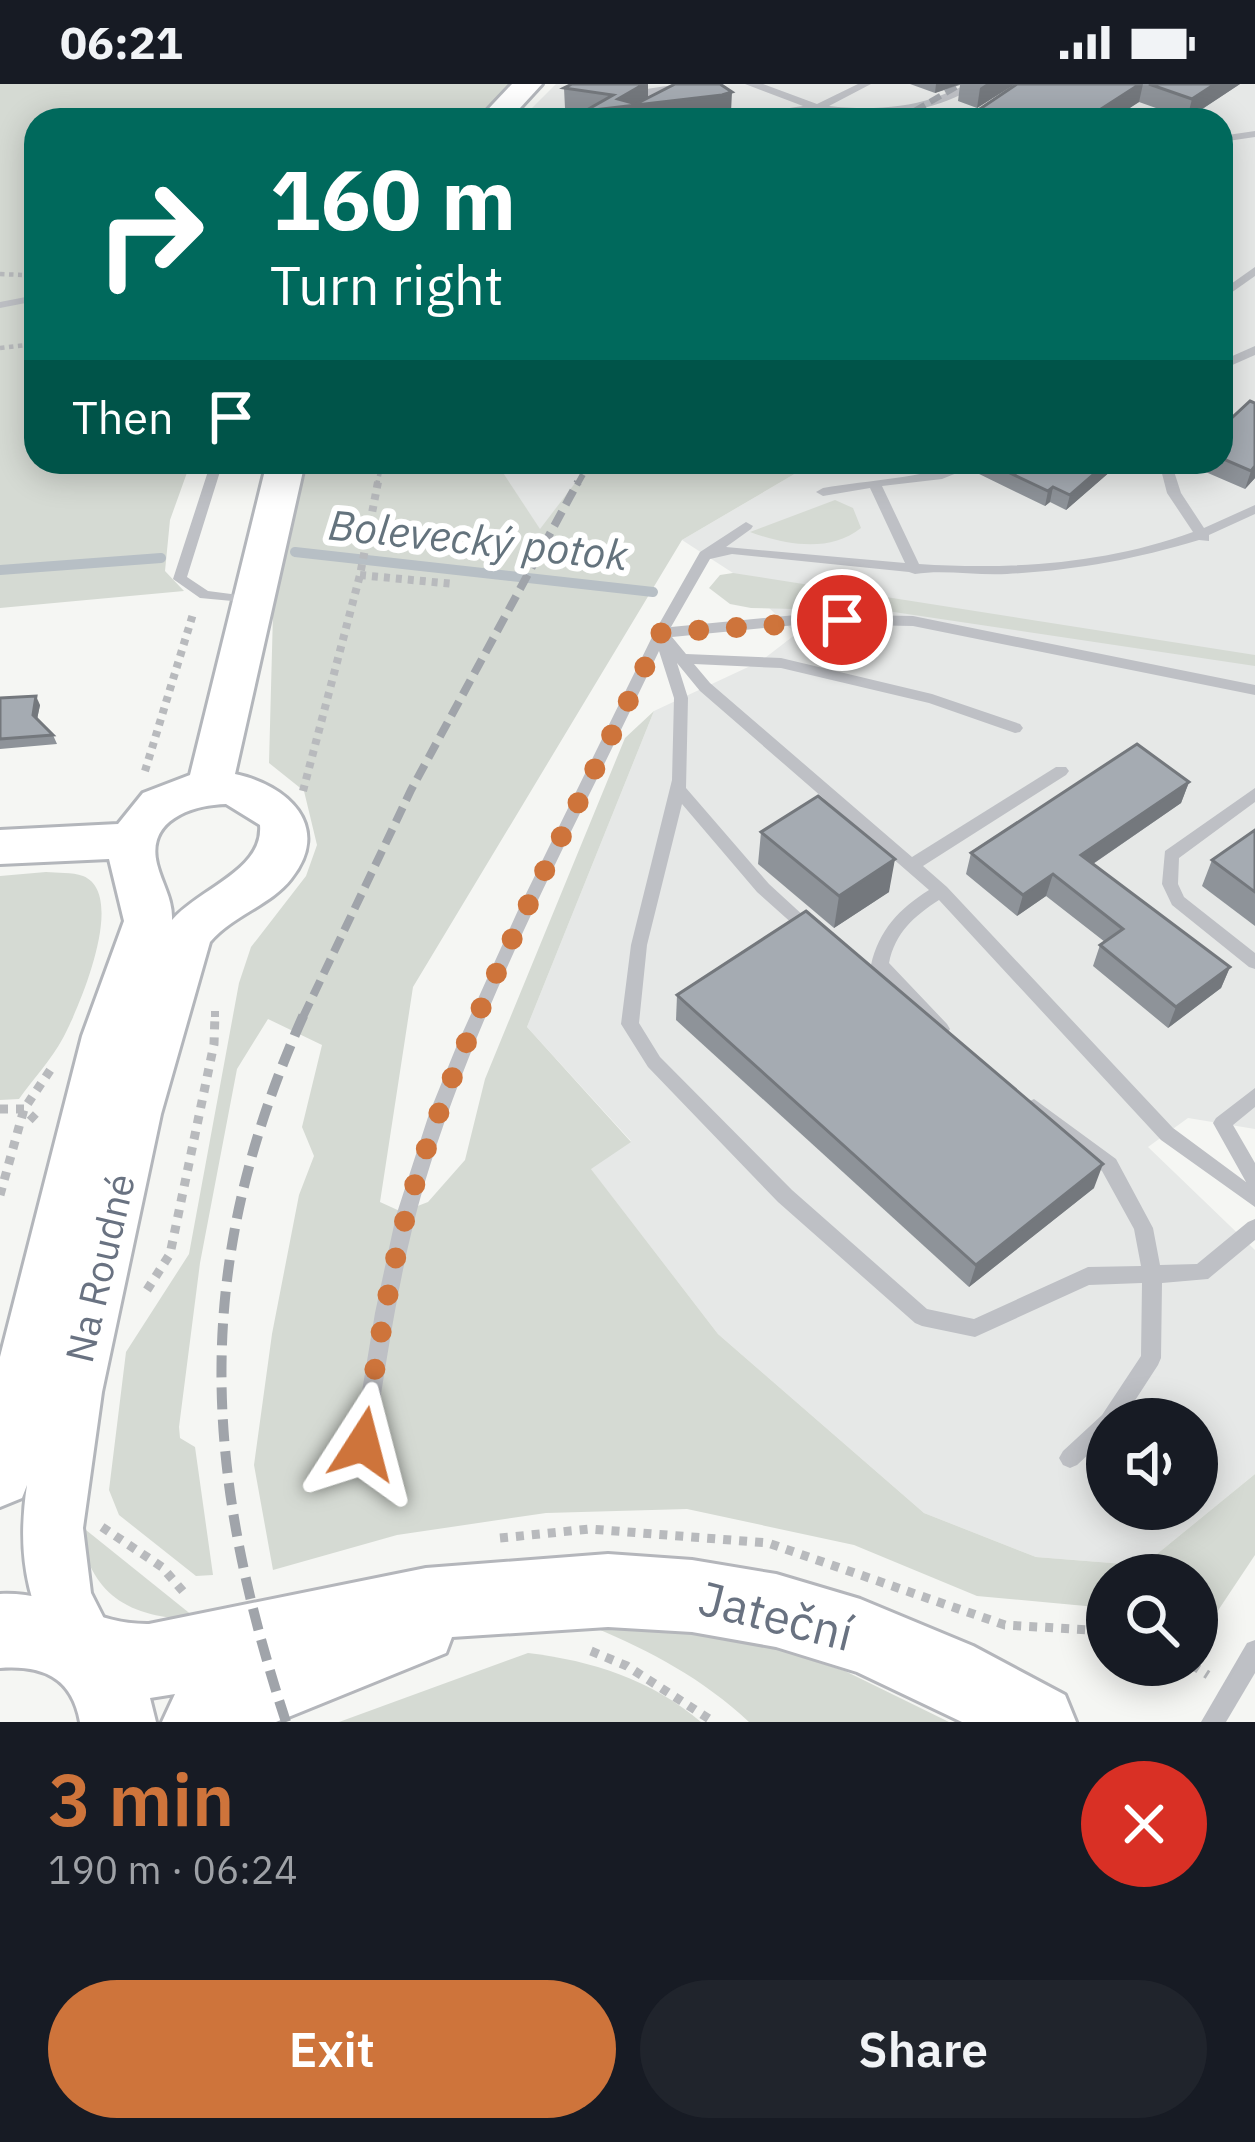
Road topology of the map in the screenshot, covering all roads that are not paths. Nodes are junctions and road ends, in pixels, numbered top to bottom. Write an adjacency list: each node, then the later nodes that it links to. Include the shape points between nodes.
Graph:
1 (528, 84): 10 (main road)
2 (612, 84): 3 (lane, via 619,94)
3 (686, 84)
4 (696, 84): 11 (lane)
5 (750, 84): 8 (lane)
6 (866, 84): 9 (lane)
7 (974, 84): 9 (lane, via 935,105)
8 (768, 86): 9 (lane)
9 (818, 107): 12 (lane)
10 (504, 108)
11 (651, 108)
12 (811, 108)
13 (213, 474): 24 (lane, via 180,579 205,596)
14 (283, 474): 24 (main road)
15 (945, 474): 17 (lane)
16 (1169, 474): 21 (lane)
17 (874, 483): 18 (lane); 23 (lane)
18 (823, 492)
19 (1255, 509): 21 (lane)
20 (746, 526): 22 (lane)
21 (1204, 538): 23 (lane, via 1066,568)
22 (706, 555): 23 (lane, via 732,550); 25 (lane)
23 (915, 570)
24 (250, 600): 30 (main road)
25 (661, 633): 26 (lane); 27 (lane, via 806,619 913,621); 49 (lane, via 440,1112 387,1296)
26 (675, 657): 28 (lane, via 782,663); 31 (lane); 35 (lane)
27 (1255, 690)
28 (1015, 728)
29 (1061, 771): 35 (lane)
30 (209, 788): 34 (main road, via 155,810); 37 (main road, Na Roudné, via 267,801 286,832 272,869)
31 (678, 789): 38 (lane, via 763,888); 46 (lane, via 639,944 630,1024 653,1062 785,1196 922,1317 975,1328 1088,1276)
32 (1255, 794): 39 (lane, via 1171,856 1170,884 1178,901)
33 (0, 847): 34 (main road)
34 (138, 862): 37 (main road, via 176,899); 51 (main road, Na Roudné, via 148,921 108,1036)
35 (912, 865): 36 (lane)
36 (941, 891): 40 (lane, via 915,907 870,962); 44 (lane, via 1168,1134)
37 (231, 896): 55 (main road, Na Roudné, via 195,922 172,974 72,1392 51,1552 61,1600)
38 (826, 941)
39 (1255, 962)
40 (957, 1046)
41 (1255, 1096): 43 (lane, via 1222,1124)
42 (1024, 1099): 46 (lane, via 1108,1165 1143,1228)
43 (1255, 1180)
44 (1255, 1199)
45 (1255, 1228): 46 (lane, via 1201,1274)
46 (1152, 1275): 47 (lane, via 1150,1358)
47 (1124, 1398)
48 (1086, 1443): 50 (lane)
49 (363, 1444)
50 (1070, 1458)
51 (0, 1477)
52 (495, 1597): 55 (main road, Jateční, via 107,1662); 56 (main road, Jateční); 57 (main road, Jateční, via 657,1588 759,1604 871,1638)
53 (0, 1631): 55 (main road, via 44,1632)
54 (1255, 1651): 58 (lane)
55 (105, 1690)
56 (200, 1722)
57 (1038, 1722)
58 (1213, 1722)

